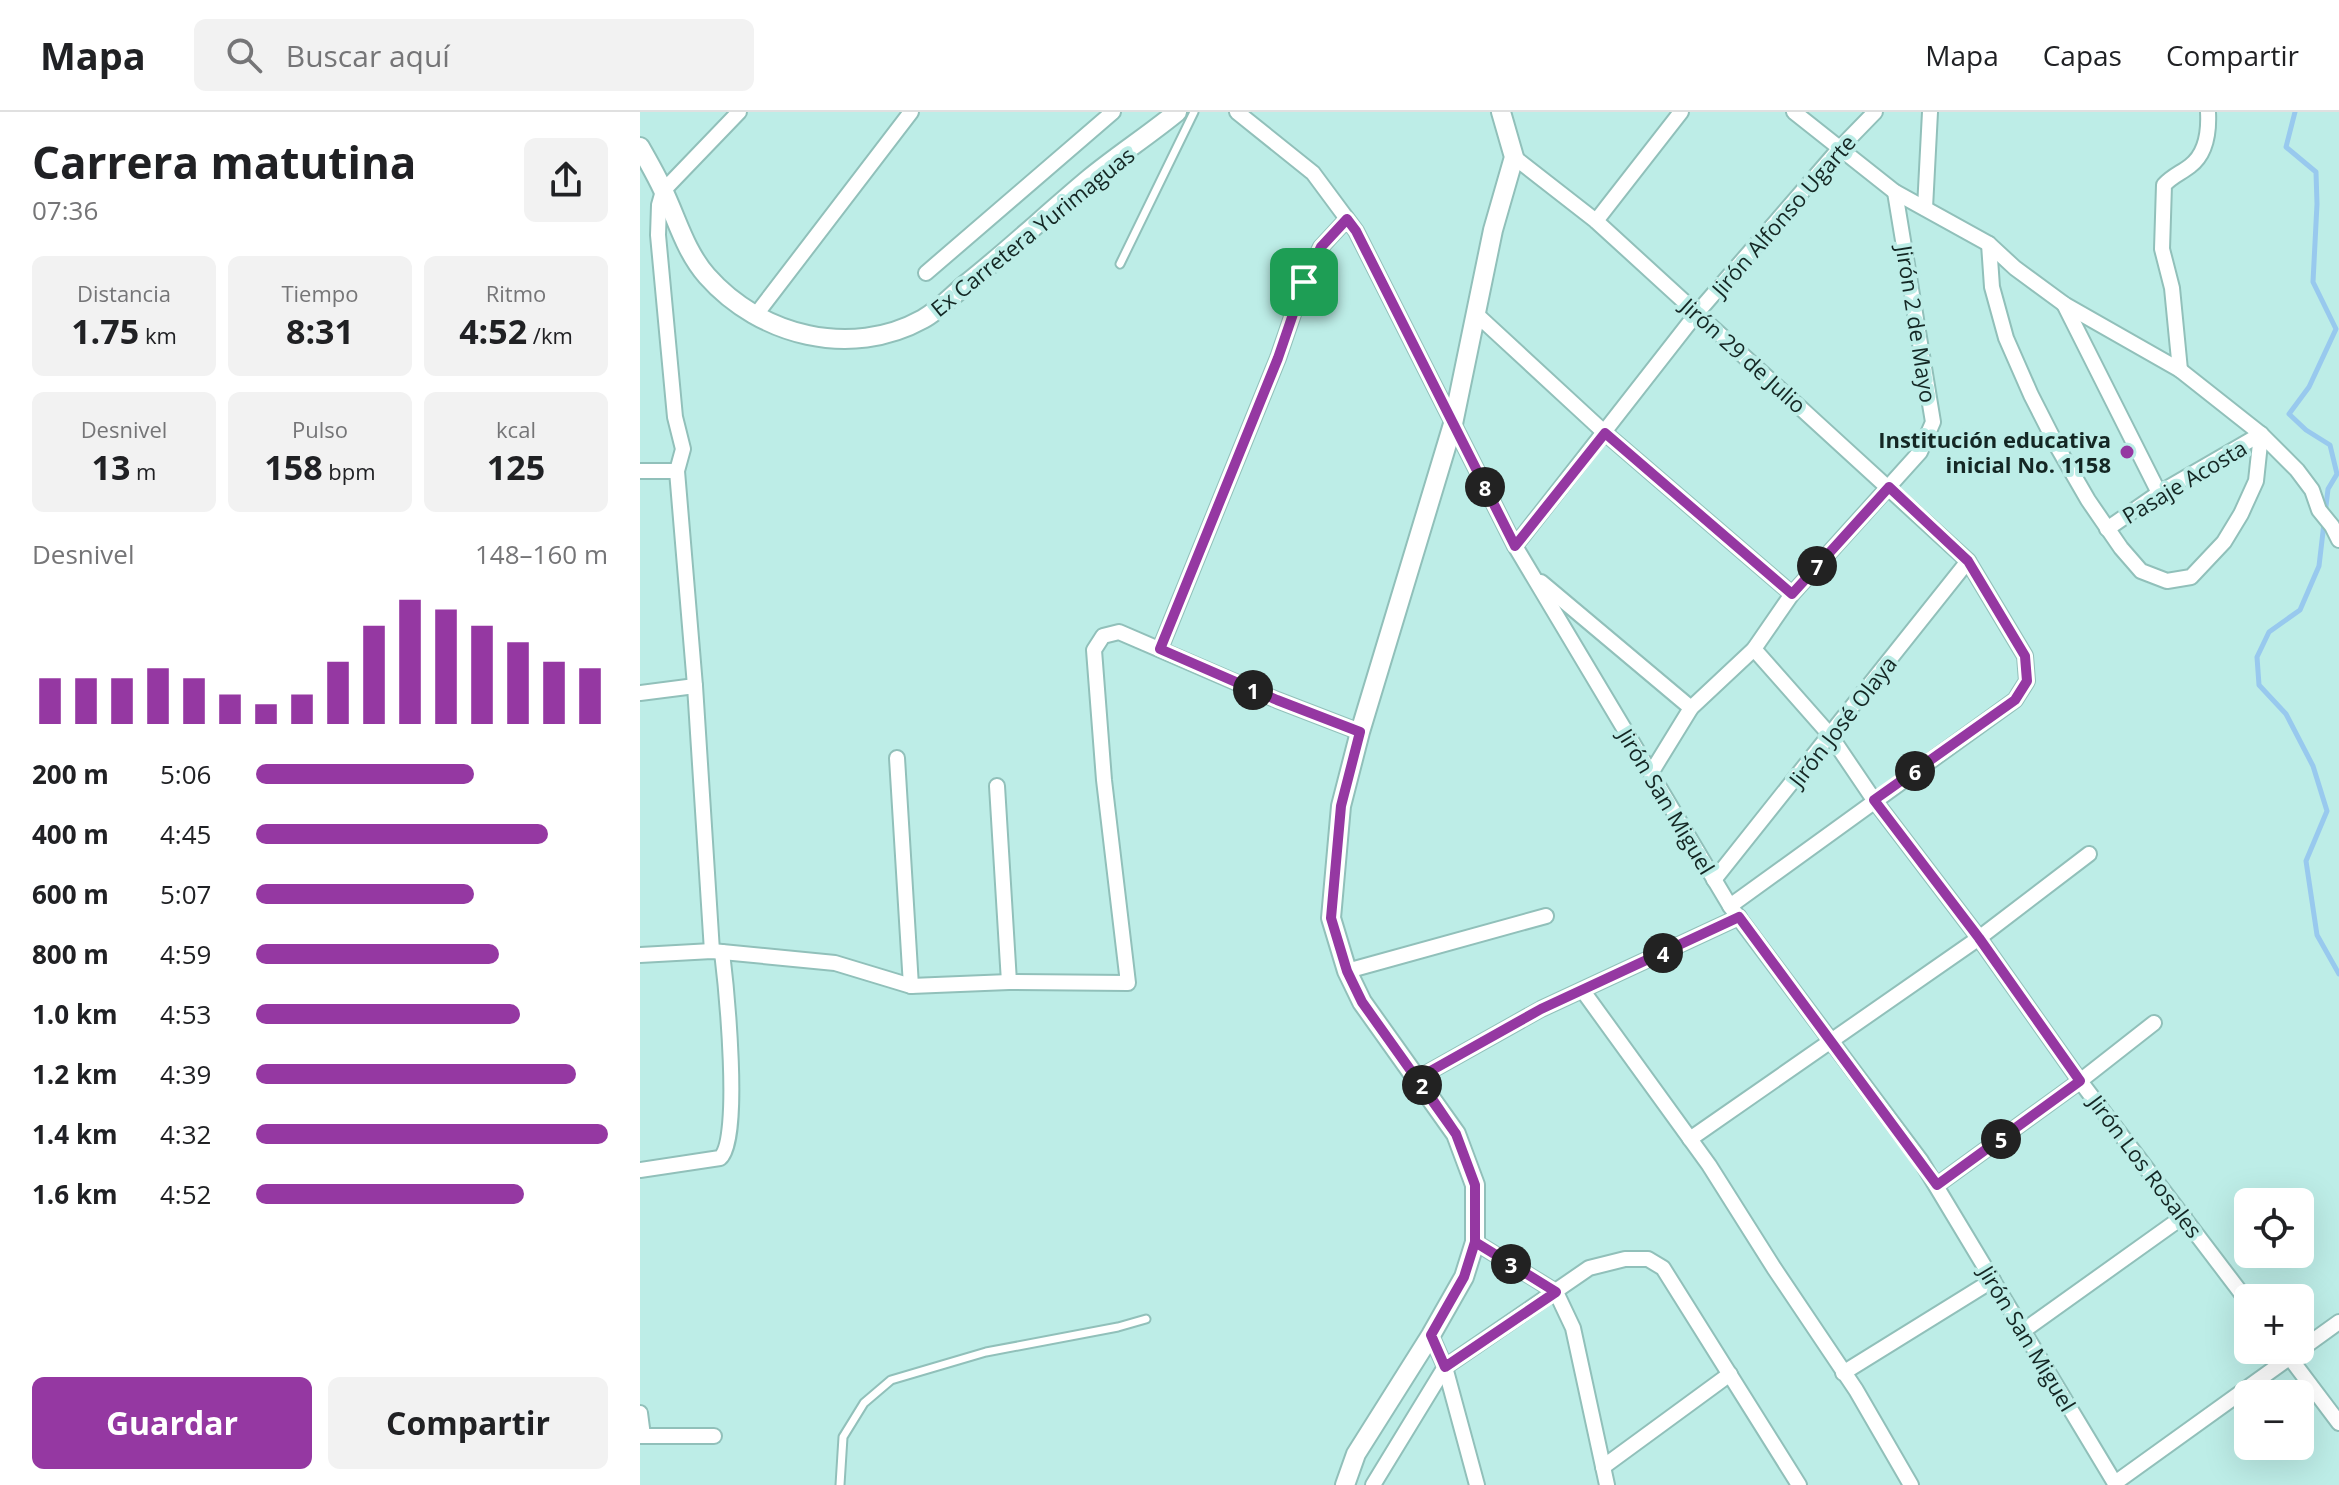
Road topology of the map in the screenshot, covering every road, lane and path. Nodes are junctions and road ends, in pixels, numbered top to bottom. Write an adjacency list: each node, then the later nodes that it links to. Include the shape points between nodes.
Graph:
1 (739, 112): 16 (street)
2 (911, 112): 27 (street)
3 (1113, 112): 23 (street)
4 (1177, 112): 27 (street, Ex Carretera Yurimaguas, via 1091,177 924,319 891,332 831,339 792,332)
5 (1194, 112): 22 (lane)
6 (1237, 112): 19 (street, Jirón San Miguel, via 1313,173)
7 (1501, 112): 15 (street)
8 (1681, 112): 20 (street)
9 (1794, 112): 14 (street)
10 (1875, 112): 14 (street, Jirón Alfonso Ugarte)
11 (1930, 112): 18 (street)
12 (2208, 112): 28 (street, via 2206,144 2192,165 2164,185 2162,249 2172,288)
13 (640, 147): 16 (street, Ex Carretera Yurimaguas)
14 (1839, 149): 17 (street); 26 (street, Jirón Alfonso Ugarte)
15 (1514, 157): 20 (street, Jirón 29 de Julio); 25 (street)
16 (663, 191): 27 (street, Ex Carretera Yurimaguas, via 684,242 706,275); 33 (street, via 658,235 675,417 683,449)
17 (1895, 192): 18 (street); 34 (street, Jirón 2 de Mayo, via 1933,422 1920,452)
18 (1925, 208): 21 (street)
19 (1347, 219): 29 (street, Jirón San Miguel); 42 (street, via 1321,247 1304,282)
20 (1596, 221): 26 (street, Jirón 29 de Julio)
21 (1989, 244): 24 (street); 36 (street, via 1992,287 2006,338 2058,448)
22 (1120, 264)
23 (926, 273)
24 (2064, 304): 28 (street); 35 (street)
25 (1475, 313): 29 (street); 30 (street)
26 (1697, 313): 30 (street, Jirón Alfonso Ugarte); 34 (street, Jirón 29 de Julio)
27 (755, 316)
28 (2180, 370): 31 (street)
29 (1453, 424): 38 (street, Jirón San Miguel); 47 (street)
30 (1605, 433): 38 (street, Jirón Alfonso Ugarte); 41 (street)
31 (2261, 434): 35 (street, Pasaje Acosta); 36 (street, via 2256,481 2241,514 2224,542 2191,577 2167,581 2141,571); 37 (street, via 2312,490)
32 (640, 471): 33 (street)
33 (677, 471): 44 (street)
34 (1889, 487): 39 (street, Jirón 29 de Julio); 41 (street)
35 (2159, 493): 36 (street, Pasaje Acosta)
36 (2107, 529)
37 (2339, 540)
38 (1515, 546): 40 (street, Jirón San Miguel)
39 (1968, 561): 48 (street, Jirón José Olaya); 52 (street, Jirón 29 de Julio, via 2025,656 2027,681 2015,700)
40 (1533, 575): 46 (street); 50 (street, Jirón San Miguel)
41 (1792, 594): 43 (street)
42 (1160, 649): 47 (street); 61 (street, via 1119,632 1103,636 1094,650 1128,983)
43 (1754, 649): 46 (street); 48 (street, Jirón Los Rosales)
44 (695, 686): 45 (street); 58 (street)
45 (640, 693)
46 (1691, 708): 50 (street)
47 (1360, 732): 60 (street, via 1341,806 1331,918)
48 (1830, 735): 52 (street, Jirón Los Rosales); 54 (street, Jirón José Olaya)
49 (897, 758): 62 (street)
50 (1651, 773): 54 (street, Jirón San Miguel)
51 (997, 786): 61 (street)
52 (1874, 800): 55 (street, Jirón 29 de Julio); 57 (street, Jirón Los Rosales)
53 (2089, 854): 57 (street)
54 (1714, 880): 55 (street, Jirón San Miguel)
55 (1735, 912): 63 (street, Jirón 29 de Julio); 65 (street, Jirón San Miguel)
56 (1546, 916): 60 (street)
57 (1979, 938): 65 (street); 67 (street, Jirón Los Rosales)
58 (717, 952): 59 (street); 62 (street, via 835,963); 69 (street, via 729,1021 729,1144 720,1158)
59 (640, 955)
60 (1347, 971): 66 (street, via 1362,1002)
61 (1009, 982): 62 (street)
62 (911, 986)
63 (1583, 991): 66 (street, Jirón 29 de Julio); 68 (street)
64 (2154, 1023): 67 (street)
65 (1831, 1043): 68 (street); 70 (street, Jirón San Miguel)
66 (1418, 1078): 72 (street, via 1456,1134 1475,1185)
67 (2080, 1081): 70 (street); 71 (street, Jirón Los Rosales)
68 (1690, 1139): 84 (street)
69 (640, 1170)
70 (1937, 1185): 73 (street, Jirón San Miguel)
71 (2184, 1216): 74 (street, Jirón Los Rosales); 78 (street)
72 (1475, 1242): 75 (street); 79 (street, via 1464,1277)
73 (1993, 1280): 78 (street, Jirón San Miguel); 84 (street)
74 (2235, 1284)
75 (1556, 1292): 83 (street); 85 (street, via 1589,1268 1648,1259 1663,1268); 90 (street, via 1573,1328)
76 (1146, 1319): 93 (lane, via 986,1352 891,1380 864,1403 843,1437)
77 (2339, 1322): 80 (street)
78 (2023, 1331): 92 (street, Jirón San Miguel)
79 (1431, 1335): 83 (street); 94 (street, via 1356,1454)
80 (2314, 1338)
81 (2277, 1364): 92 (street)
82 (2301, 1364): 87 (street)
83 (1445, 1367): 95 (street); 96 (street)
84 (1843, 1373): 98 (street)
85 (1730, 1374): 90 (street); 91 (street)
86 (640, 1413): 88 (street)
87 (2339, 1423)
88 (641, 1436): 89 (street)
89 (714, 1436)
90 (1603, 1467): 97 (street)
91 (1796, 1484)
92 (2116, 1484)
93 (840, 1485)
94 (1345, 1485)
95 (1373, 1485)
96 (1477, 1485)
97 (1607, 1485)
98 (1911, 1485)

